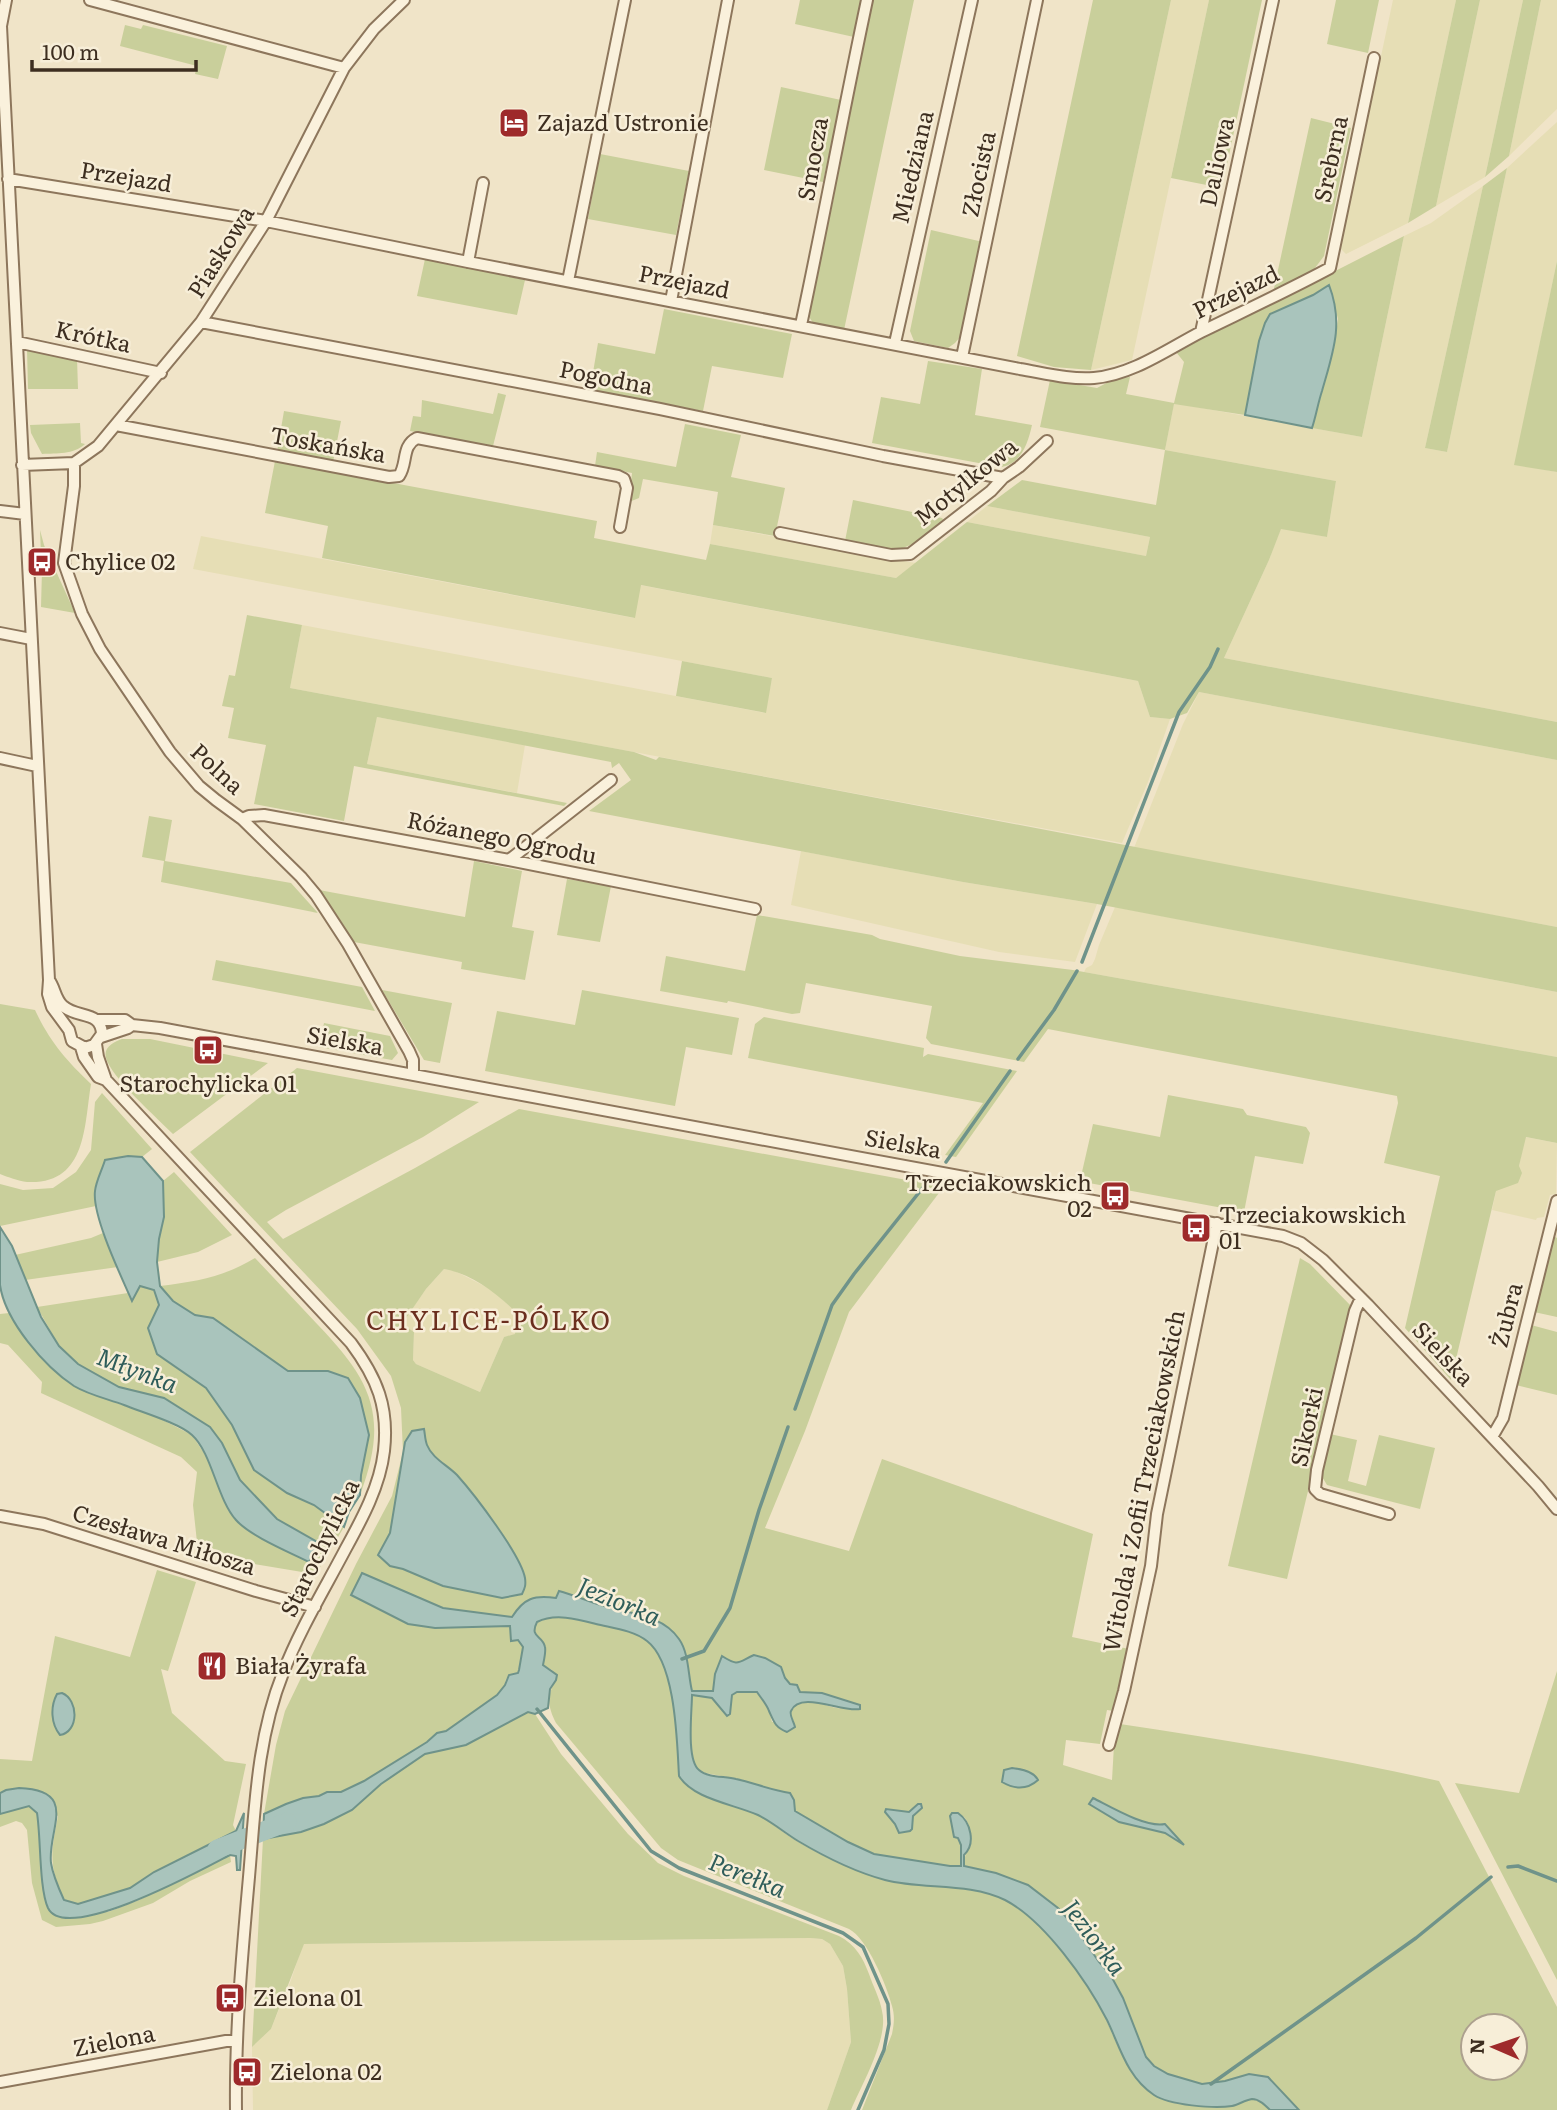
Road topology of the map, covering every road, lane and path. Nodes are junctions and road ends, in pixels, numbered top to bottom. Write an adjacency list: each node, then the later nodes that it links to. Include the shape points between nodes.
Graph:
1 (6, 0): 12 (street, Starochylicka)
2 (90, 0): 11 (street)
3 (138, 0): 11 (street)
4 (404, 0): 14 (street, Piaskowa)
5 (625, 0): 20 (street)
6 (728, 0): 21 (street)
7 (867, 0): 23 (street, Smocza)
8 (972, 0): 26 (street, Miedziana)
9 (1037, 0): 27 (street, Złocista)
10 (1273, 0): 24 (street, Daliowa)
11 (138, 13): 14 (street)
12 (1, 24): 15 (street, Starochylicka)
13 (1374, 58): 19 (street, Srebrna)
14 (344, 68): 17 (street, Piaskowa)
15 (8, 179): 17 (street, Przejazd); 25 (street, Starochylicka)
16 (483, 183): 18 (street)
17 (266, 220): 18 (street, Przejazd); 22 (street, Piaskowa)
18 (468, 262): 20 (street, Przejazd)
19 (1330, 268): 24 (street, Przejazd)
20 (568, 281): 21 (street, Przejazd)
21 (670, 301): 23 (street, Przejazd)
22 (201, 323): 28 (street, Piaskowa); 33 (street, Pogodna)
23 (800, 325): 26 (street, Przejazd)
24 (1201, 332): 27 (street, Przejazd, via 1130,369 1097,378 1080,379)
25 (17, 342): 28 (street, Krótka); 32 (street, Starochylicka)
26 (895, 343): 27 (street, Przejazd)
27 (962, 357)
28 (160, 373): 29 (street, Piaskowa)
29 (116, 425): 31 (street, Piaskowa, via 93,451); 36 (street, Toskańska, via 389,477 399,476 407,447 417,438 618,476 627,488)
30 (1047, 441): 33 (street, Motylkowa)
31 (74, 463): 32 (street); 43 (street, Polna, via 64,563 82,614 107,660 170,752 199,786)
32 (22, 465): 35 (street, Starochylicka)
33 (1003, 478): 37 (street, Motylkowa, via 910,554 891,555)
34 (0, 511): 35 (street)
35 (25, 514): 39 (street, Starochylicka)
36 (620, 527)
37 (780, 533)
38 (0, 633): 39 (street)
39 (31, 639): 41 (street, Starochylicka)
40 (0, 758): 41 (street)
41 (37, 765): 46 (street, Starochylicka)
42 (611, 780): 44 (street)
43 (242, 819): 44 (street, Różanego Ogrodu, via 264,815); 53 (street, Polna, via 301,877 348,944 409,1051)
44 (509, 860): 45 (street, Różanego Ogrodu)
45 (755, 909)
46 (49, 980): 47 (street, Starochylicka, via 60,1003); 50 (street, Starochylicka, via 52,1007)
47 (80, 1016): 48 (street); 50 (street)
48 (98, 1020): 49 (street, Sielska, via 125,1020); 51 (street, Starochylicka)
49 (132, 1025): 51 (street, Sielska); 53 (street, Sielska)
50 (69, 1030): 52 (street, Starochylicka, via 72,1041)
51 (99, 1040): 52 (street); 54 (street, Starochylicka, via 98,1057)
52 (81, 1047): 54 (street, Starochylicka, via 92,1071)
53 (413, 1075): 56 (street, Sielska)
54 (106, 1080): 62 (street, Starochylicka, via 351,1343 376,1383 385,1420 381,1469 363,1519)
55 (1557, 1201): 58 (street, Żubra, via 1503,1418)
56 (1217, 1223): 57 (street, Sielska, via 1301,1243); 63 (street, Witolda i Zofii Trzeciakowskich, via 1157,1514 1151,1566)
57 (1361, 1298): 58 (street, Sielska); 60 (street, Sikorki, via 1351,1324 1315,1489)
58 (1492, 1437): 59 (street, Sielska)
59 (1557, 1509)
60 (1389, 1514)
61 (0, 1516): 62 (street, Czesława Miłosza, via 44,1524)
62 (315, 1607): 64 (street, Starochylicka, via 283,1672 266,1723)
63 (1109, 1745)
64 (236, 2041): 65 (street, Zielona); 66 (street, Starochylicka)
65 (0, 2082)
66 (236, 2110)

